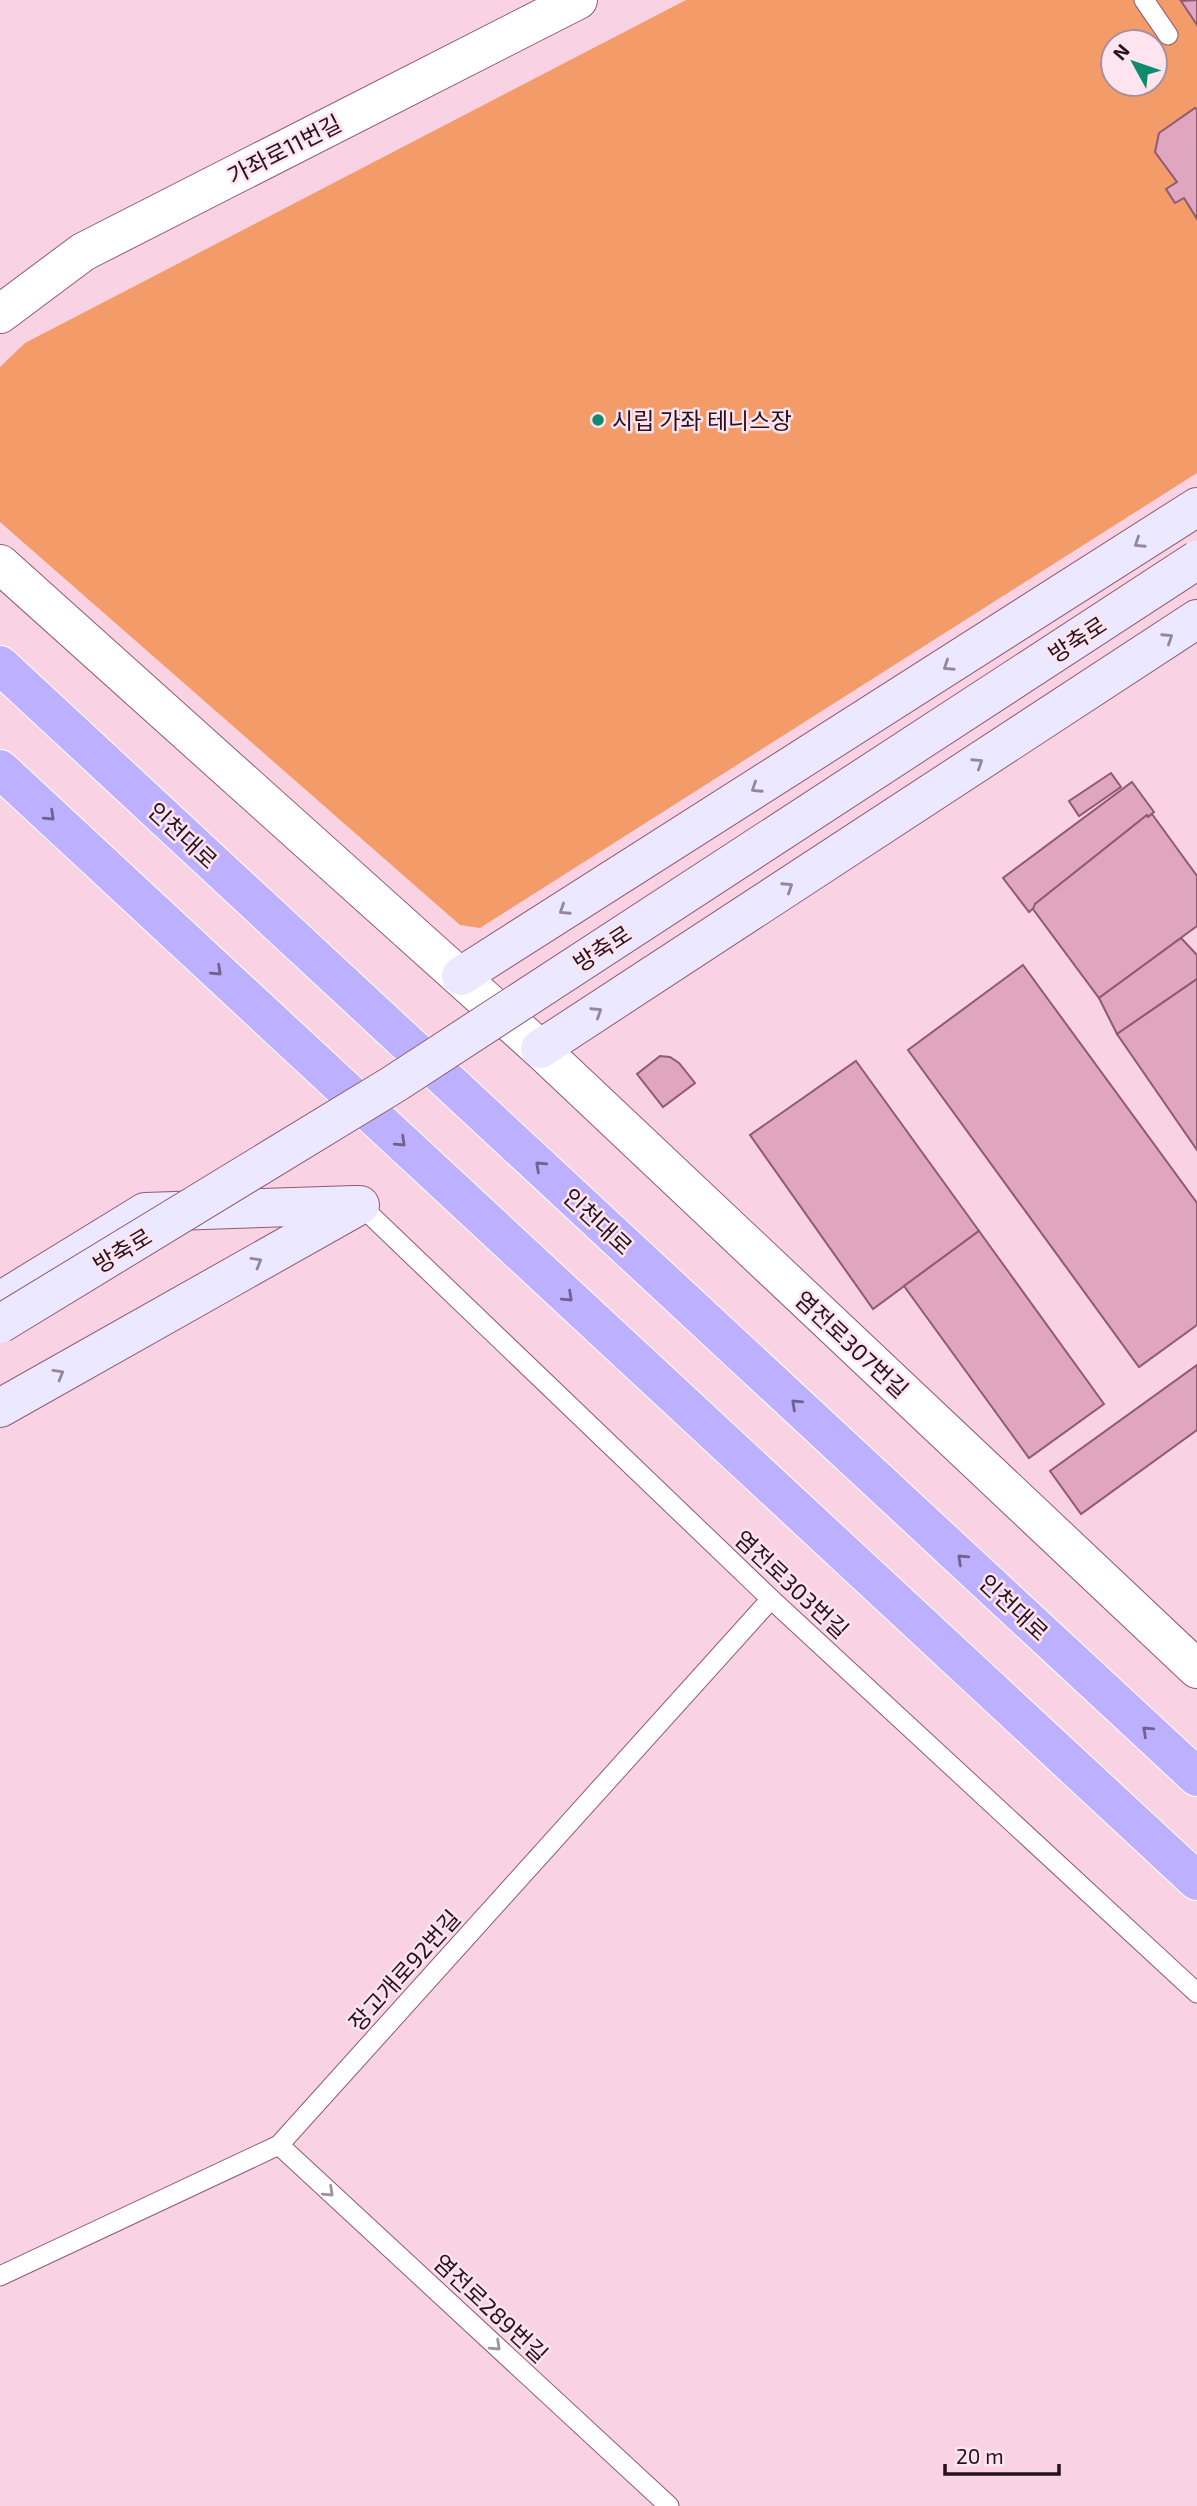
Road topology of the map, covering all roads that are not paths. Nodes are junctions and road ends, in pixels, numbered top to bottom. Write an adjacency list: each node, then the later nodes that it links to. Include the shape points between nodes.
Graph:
1 (578, 0): 4 (street, 가좌로11번길, via 83,252)
2 (1144, 0): 3 (lane)
3 (1163, 28)
4 (0, 314)
5 (1197, 507): 11 (main road, one-way to 11)
6 (1197, 560): 15 (main road, 방축로, bridge, via 394,1084)
7 (0, 564): 11 (street, 염전로307번길)
8 (1197, 619): 12 (main road, one-way to 8)
9 (0, 664): 19 (highway, 인천대로, one-way to 9)
10 (0, 769): 20 (highway, one-way to 20)
11 (461, 976): 12 (street, 염전로307번길)
12 (540, 1049): 18 (street, 염전로307번길)
13 (359, 1205): 14 (main road, via 145,1212); 16 (main road, one-way to 13); 17 (lane, 염전로303번길)
14 (0, 1301)
15 (0, 1324)
16 (0, 1408)
17 (771, 1599): 21 (lane, 염전로303번길); 22 (lane, 장고개로92번길)
18 (1197, 1669)
19 (1197, 1777)
20 (1197, 1881)
21 (1197, 1993)
22 (279, 2145): 23 (lane, 장고개로92번길); 24 (lane, 염전로289번길, one-way to 24)
23 (0, 2276)
24 (670, 2506)

